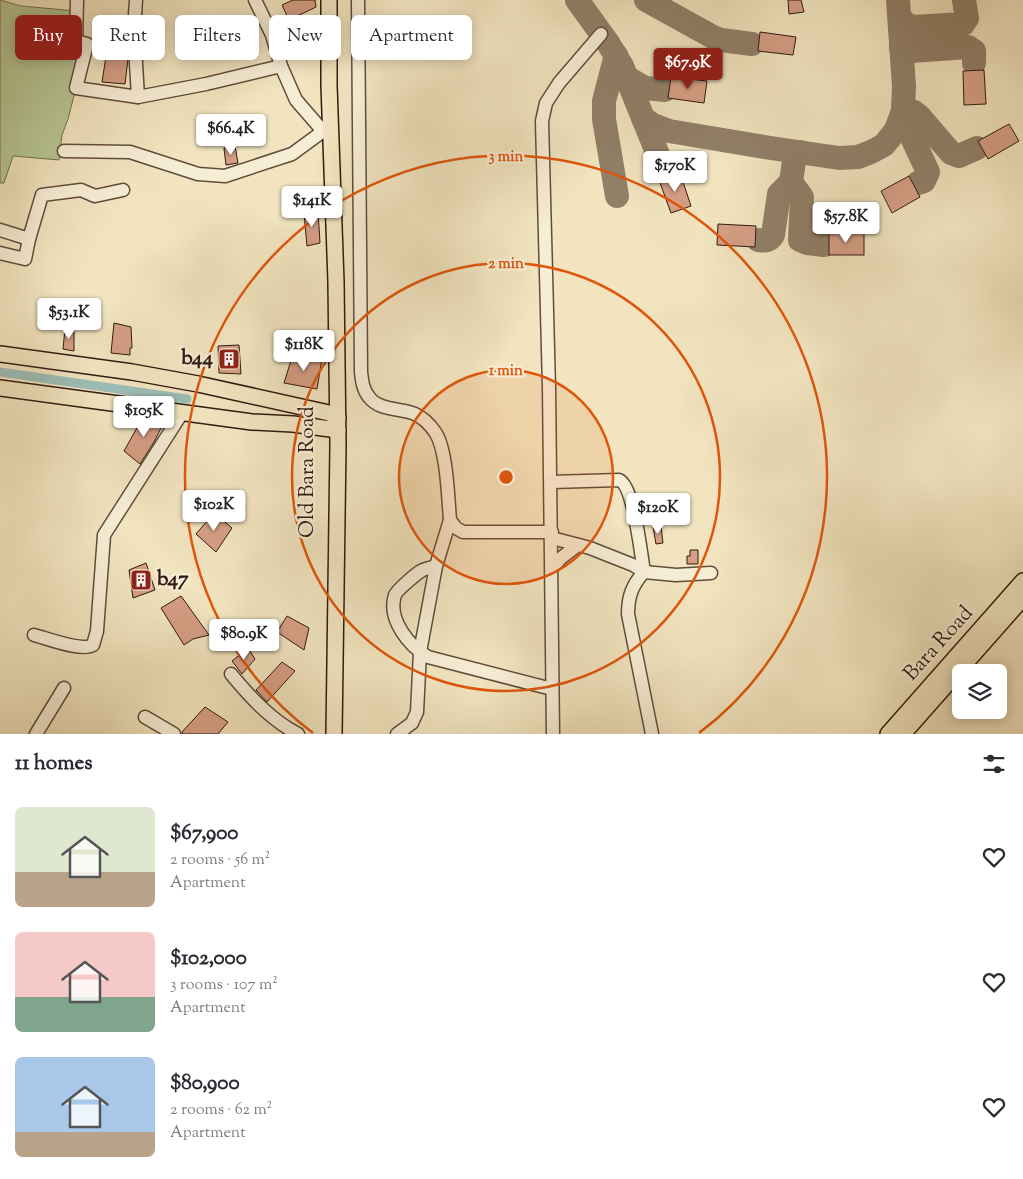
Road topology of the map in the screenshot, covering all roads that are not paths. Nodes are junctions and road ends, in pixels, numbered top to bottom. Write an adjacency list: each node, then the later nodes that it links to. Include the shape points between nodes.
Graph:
1 (77, 0): 9 (street, via 76,41 87,44 76,88)
2 (136, 0): 9 (street, via 134,30)
3 (255, 0): 8 (street, via 272,35)
4 (322, 0): 10 (main road, Old Bara Road)
5 (329, 0): 13 (main road)
6 (358, 0): 24 (street, via 360,372 370,399 415,414 436,433 442,445)
7 (601, 34): 23 (street, via 559,83 546,103 542,121)
8 (281, 66): 9 (street); 10 (street, via 296,100)
9 (138, 97)
10 (322, 131): 11 (street, via 292,154 225,176 198,174 130,152); 13 (main road, Old Bara Road)
11 (64, 151)
12 (123, 190): 15 (street, via 95,196 81,190 42,196)
13 (329, 211): 22 (main road, Old Bara Road)
14 (0, 230): 15 (street)
15 (29, 239): 16 (street, via 25,259)
16 (0, 253)
17 (0, 354): 19 (main road, via 132,372)
18 (0, 388): 20 (main road)
19 (256, 397): 21 (main road); 22 (main road)
20 (182, 413): 21 (main road); 33 (street, via 104,535 97,631 92,645 79,646)
21 (252, 422): 22 (main road)
22 (334, 422): 42 (main road, Old Bara Road); 43 (main road)
23 (550, 482): 25 (street); 29 (street, via 624,482 633,508)
24 (450, 520): 25 (street, via 463,532); 27 (street)
25 (552, 535): 26 (street); 28 (street)
26 (578, 545): 28 (street); 29 (street)
27 (436, 566): 34 (street); 34 (street, via 421,570 396,593 395,618 402,632)
28 (552, 568): 37 (street)
29 (644, 572): 30 (street, via 676,575); 46 (street, via 635,582 628,600 628,614)
30 (711, 573)
31 (1023, 582): 47 (main road, Bara Road)
32 (1023, 598): 48 (main road)
33 (34, 635)
34 (420, 652): 37 (street, via 428,658); 44 (street, via 417,712 412,723)
35 (231, 674): 41 (street, via 273,718)
36 (64, 688): 39 (street)
37 (552, 689): 45 (street)
38 (145, 717): 40 (street)
39 (36, 734)
40 (174, 734)
41 (298, 734)
42 (328, 734)
43 (334, 734)
44 (397, 734)
45 (553, 734)
46 (652, 734)
47 (888, 734)
48 (903, 734)

